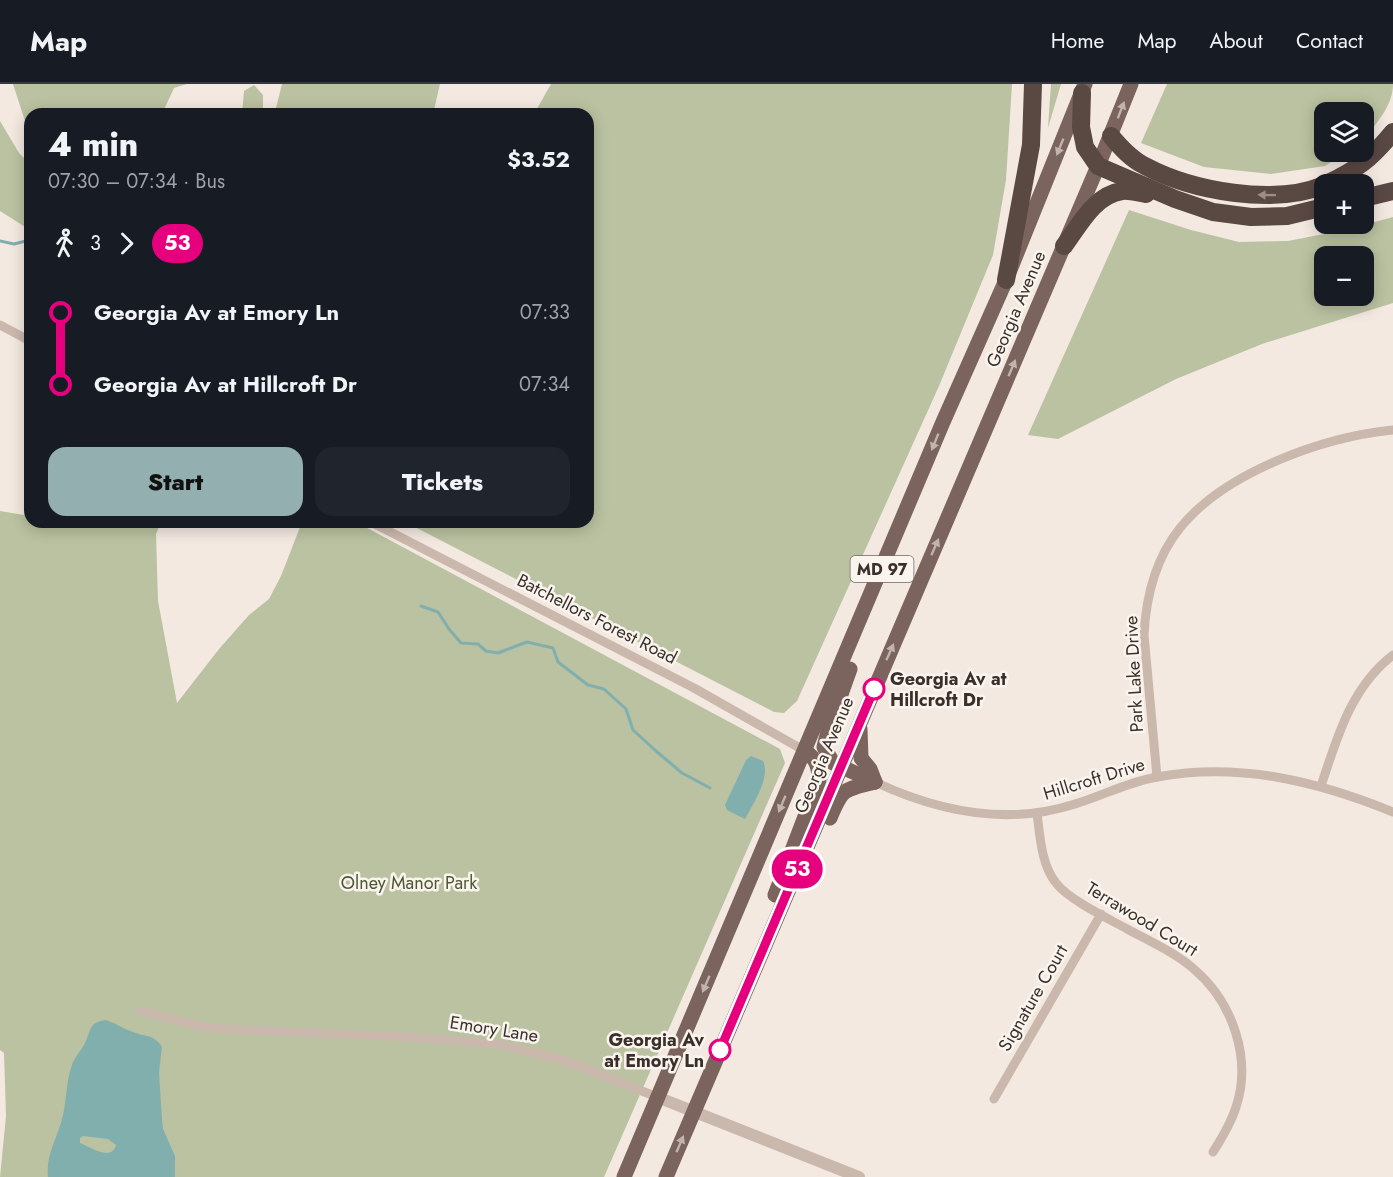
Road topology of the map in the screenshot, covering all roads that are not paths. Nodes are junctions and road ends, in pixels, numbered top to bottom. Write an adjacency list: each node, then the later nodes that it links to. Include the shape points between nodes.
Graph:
1 (1033, 84): 14 (highway, via 1031,145)
2 (1131, 84): 5 (main road, Georgia Avenue / MD 97, one-way to 2)
3 (1083, 88): 6 (highway, via 1082,127 1086,147); 14 (main road, Georgia Avenue / MD 97, one-way to 14)
4 (1393, 132): 7 (highway, via 1375,155)
5 (1111, 136): 6 (main road, Georgia Avenue / MD 97); 8 (highway, one-way to 5, via 1280,195 1240,194 1194,185 1145,166 1124,152)
6 (1098, 166): 11 (highway); 13 (main road, Georgia Avenue / MD 97)
7 (1348, 174)
8 (1314, 187)
9 (1393, 191): 10 (highway)
10 (1374, 196)
11 (1175, 199): 12 (highway, via 1213,212 1251,217 1287,216); 13 (highway, via 1123,191 1111,195 1094,205)
12 (1314, 209)
13 (1064, 246): 21 (main road, Georgia Avenue / MD 97, one-way to 13)
14 (1006, 279): 19 (main road, Georgia Avenue / MD 97, one-way to 19)
15 (0, 325): 16 (street)
16 (24, 337)
17 (1393, 430): 24 (street, Park Lake Drive, via 1321,445 1271,464 1227,487 1180,528 1157,568 1145,612)
18 (383, 528): 22 (street, Batchellors Forest Road, via 694,688)
19 (877, 580): 22 (main road, Georgia Avenue / MD 97); 23 (main road, via 858,649 825,740 826,753)
20 (1393, 655): 26 (street, via 1364,682 1348,712)
21 (861, 719): 23 (main road, Georgia Avenue / MD 97); 25 (main road, via 861,758)
22 (805, 751): 30 (main road, via 818,766 819,780 775,895); 33 (main road, Georgia Avenue / MD 97, one-way to 33)
23 (840, 767): 25 (main road); 29 (main road, Georgia Avenue / MD 97)
24 (1157, 777): 26 (street, Hillcroft Drive, via 1215,771); 28 (street, Hillcroft Drive)
25 (875, 782): 28 (street, Hillcroft Drive, via 957,811); 29 (main road, via 841,794)
26 (1321, 786): 27 (street, Hillcroft Drive)
27 (1393, 812)
28 (1037, 813): 31 (street, Terrawood Court, via 1044,854 1056,883)
29 (801, 860): 30 (main road, Georgia Avenue / MD 97)
30 (778, 913): 35 (main road, Georgia Avenue / MD 97)
31 (1101, 914): 34 (street, Signature Court); 36 (street, Terrawood Court, via 1194,969 1229,1012 1240,1051 1241,1087 1233,1117)
32 (140, 1011): 33 (street, Emory Lane, via 222,1029 502,1045 566,1061)
33 (657, 1097): 35 (street, Emory Lane); 37 (main road, Georgia Avenue / MD 97)
34 (994, 1099)
35 (694, 1111): 38 (main road, Georgia Avenue / MD 97, one-way to 35); 39 (street, Emory Lane)
36 (1214, 1152)
37 (624, 1177)
38 (666, 1177)
39 (859, 1177)

